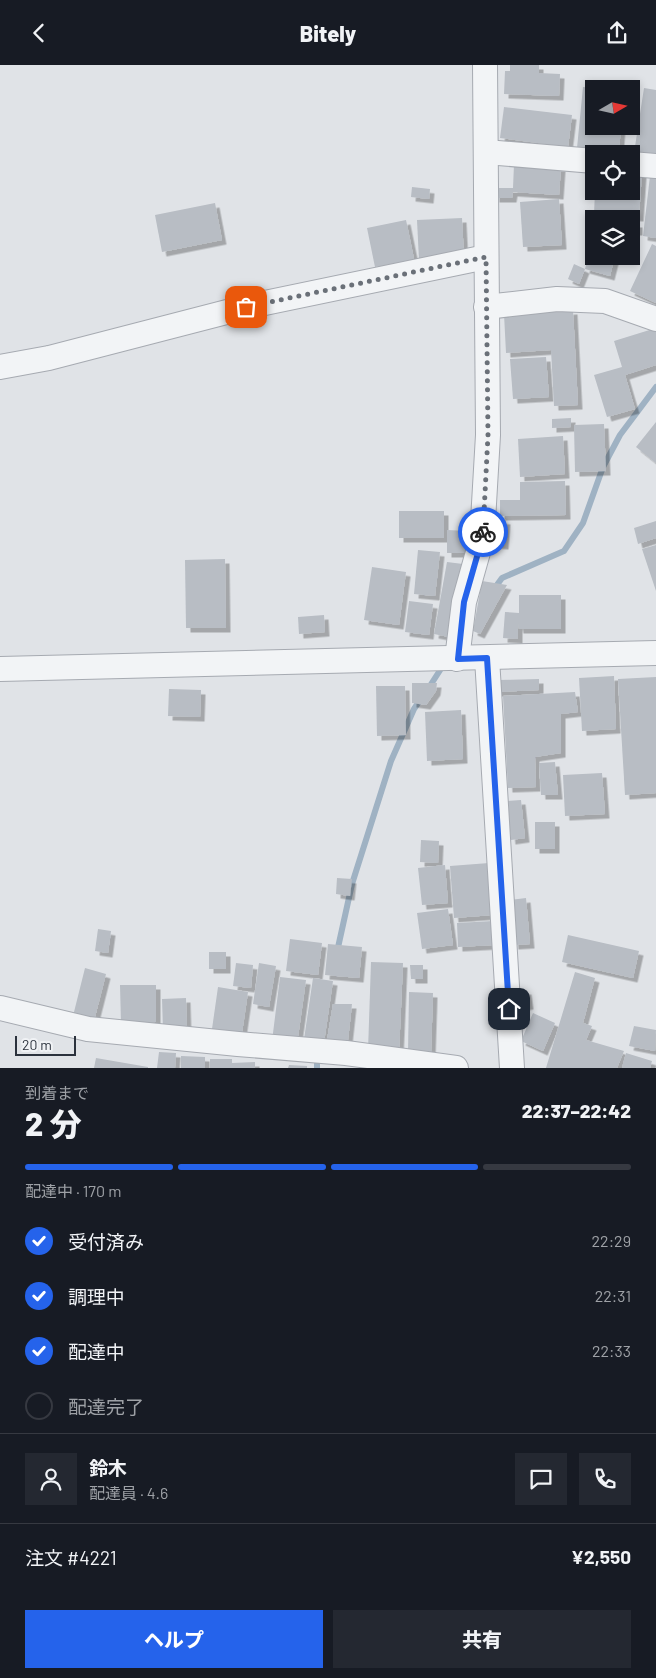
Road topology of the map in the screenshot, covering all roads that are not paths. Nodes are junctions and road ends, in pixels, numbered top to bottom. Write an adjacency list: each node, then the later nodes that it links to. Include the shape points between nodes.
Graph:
1 (485, 65): 2 (street)
2 (486, 153): 3 (street); 6 (street)
3 (585, 160)
4 (640, 165): 5 (street)
5 (656, 166)
6 (486, 257): 7 (street); 9 (street, via 246,307 49,358)
7 (486, 307): 8 (street, via 557,299 605,301); 12 (street, via 488,435 482,539 464,602)
8 (656, 319)
9 (0, 367)
10 (656, 653): 11 (street)
11 (487, 658): 12 (street); 16 (street)
12 (458, 659): 13 (street)
13 (0, 669)
14 (0, 1009): 15 (street, via 88,1029 346,1053)
15 (456, 1068)
16 (512, 1068)

